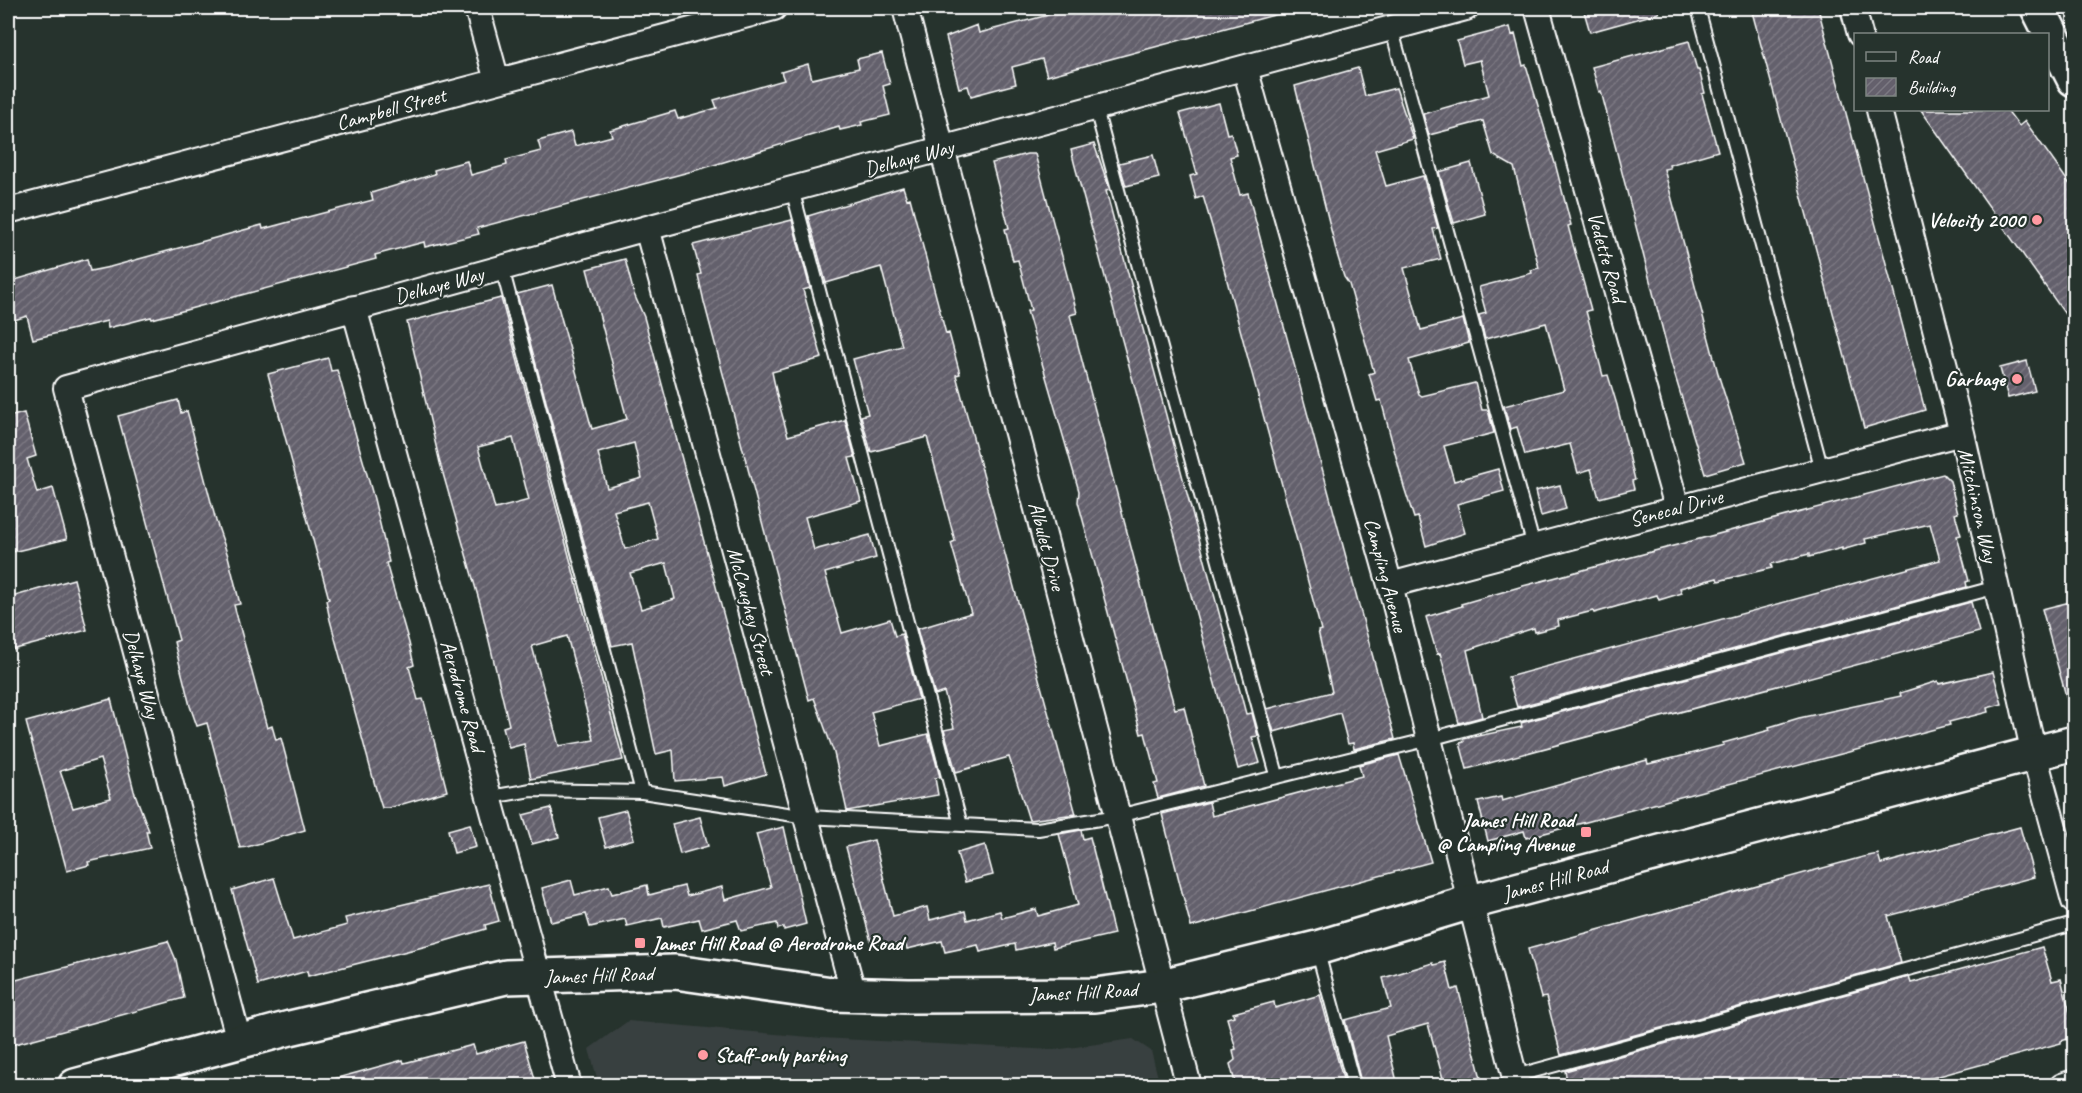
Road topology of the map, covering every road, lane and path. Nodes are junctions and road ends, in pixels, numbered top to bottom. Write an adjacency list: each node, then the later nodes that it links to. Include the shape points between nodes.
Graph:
1 (477, 8): 13 (street)
2 (774, 8): 13 (street, Campbell Street)
3 (905, 8): 16 (street, Albulet Drive)
4 (1466, 8): 9 (street, Delhaye Way)
5 (1537, 8): 24 (street, Vedette Road)
6 (1698, 8): 23 (lane)
7 (1853, 8): 10 (street)
8 (2038, 8): 12 (street)
9 (1391, 27): 11 (street, Delhaye Way); 25 (lane)
10 (1860, 33)
11 (1245, 68): 14 (street, Delhaye Way); 26 (street, Campling Avenue)
12 (2074, 79)
13 (497, 81): 18 (street, Campbell Street)
14 (1096, 109): 16 (street, Delhaye Way); 31 (lane)
15 (1880, 111): 22 (street, Mitchinson Way)
16 (944, 149): 17 (street, Delhaye Way); 34 (street, Albulet Drive)
17 (792, 189): 19 (street, Delhaye Way); 36 (lane)
18 (8, 211)
19 (647, 228): 20 (street, Delhaye Way); 35 (street, McCaughey Street)
20 (502, 268): 21 (street, Delhaye Way); 32 (lane)
21 (354, 308): 33 (street, Aerodrome Road); 44 (street, Delhaye Way, via 66,388)
22 (1962, 433): 23 (street, Senecal Drive); 27 (street, Mitchinson Way)
23 (1822, 470): 24 (street, Senecal Drive)
24 (1677, 507): 25 (street, Senecal Drive)
25 (1534, 547): 26 (street, Senecal Drive)
26 (1390, 585): 28 (street, Campling Avenue)
27 (1997, 587): 28 (lane); 30 (street, Mitchinson Way)
28 (1431, 739): 31 (lane); 38 (street, Campling Avenue)
29 (2074, 743): 30 (street, James Hill Road)
30 (2034, 754): 37 (street, Mitchinson Way); 38 (street, James Hill Road)
31 (1277, 775): 34 (lane)
32 (642, 792): 33 (lane, via 531,790); 35 (lane)
33 (491, 797): 41 (street, Aerodrome Road)
34 (1118, 816): 36 (lane, via 1038,829); 42 (street, Albulet Drive)
35 (807, 817): 36 (lane); 43 (street, McCaughey Street)
36 (961, 825)
37 (2074, 901)
38 (1471, 902): 40 (street, James Hill Road); 45 (street, Campling Avenue)
39 (2074, 924): 45 (lane)
40 (1317, 948): 42 (street, James Hill Road); 50 (lane)
41 (539, 976): 43 (street, James Hill Road, via 675,972); 44 (street, James Hill Road, via 506,977); 48 (street, Aerodrome Road)
42 (1162, 986): 43 (street, James Hill Road, via 1095,995); 49 (street, Albulet Drive)
43 (854, 995)
44 (239, 1041): 47 (street, James Hill Road)
45 (1516, 1081)
46 (2074, 1082): 51 (street)
47 (75, 1086)
48 (569, 1086)
49 (1189, 1086)
50 (1354, 1086)
51 (2062, 1086)

